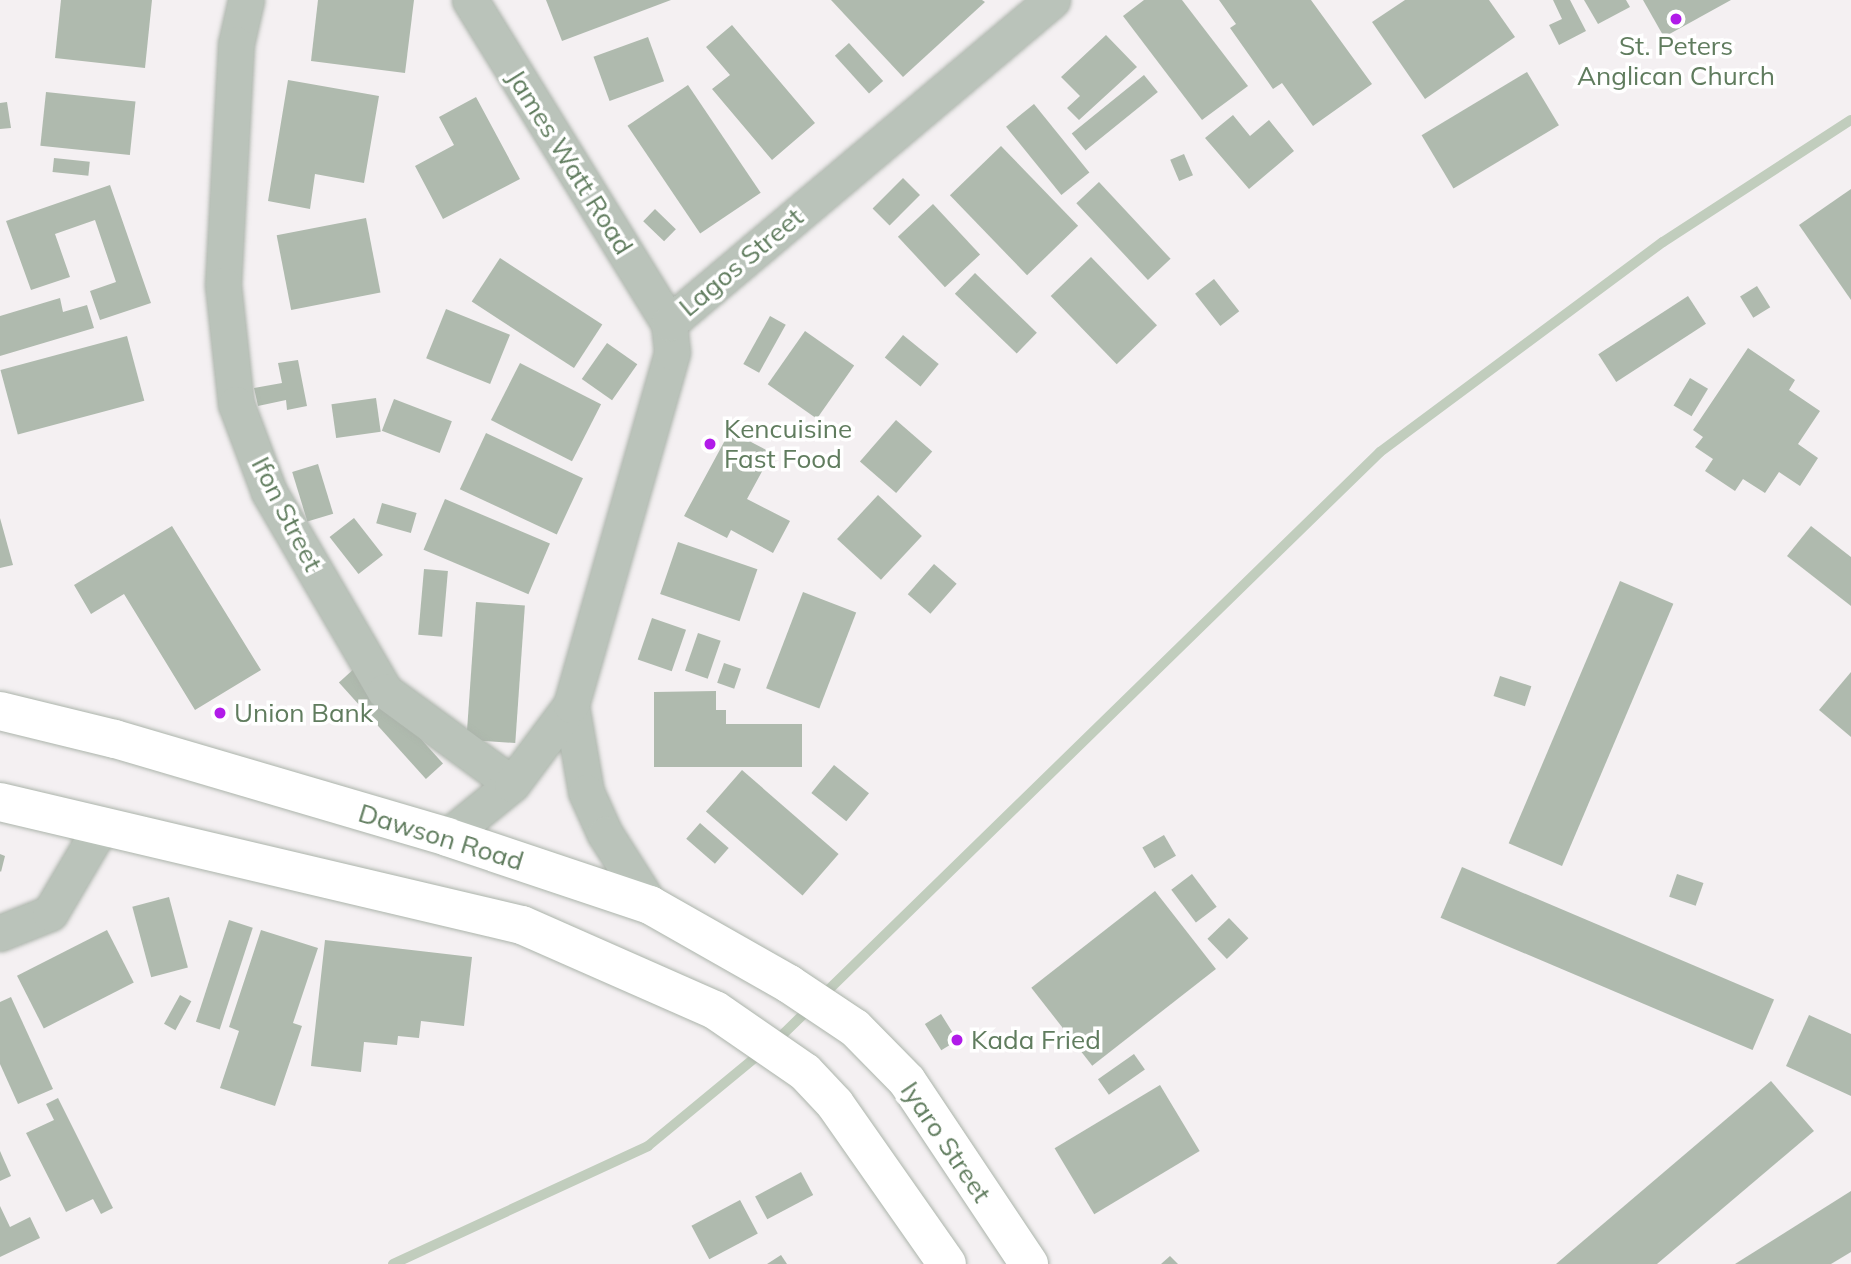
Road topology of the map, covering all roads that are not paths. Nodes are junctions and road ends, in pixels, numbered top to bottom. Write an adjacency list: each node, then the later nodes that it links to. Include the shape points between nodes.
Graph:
1 (246, 0): 7 (street, Ifon Street, via 236,44 223,285 236,404 269,492 385,691)
2 (470, 0): 4 (street, James Watt Road)
3 (1052, 0): 4 (street, Lagos Street)
4 (669, 323): 5 (street, Lagos Street, via 671,352)
5 (571, 705): 7 (street); 11 (street, via 586,792 605,834)
6 (0, 711): 10 (highway, Dawson Road, via 114,739)
7 (512, 784): 10 (street)
8 (0, 802): 9 (highway)
9 (100, 828): 12 (street, via 50,913); 14 (highway, via 523,925 715,1010 805,1072 835,1104)
10 (447, 837): 11 (highway, Dawson Road)
11 (650, 905): 13 (highway, Dawson Road, via 789,984)
12 (0, 933)
13 (855, 1028): 15 (highway, Iyaro Street, via 907,1081)
14 (947, 1264)
15 (1029, 1264)

